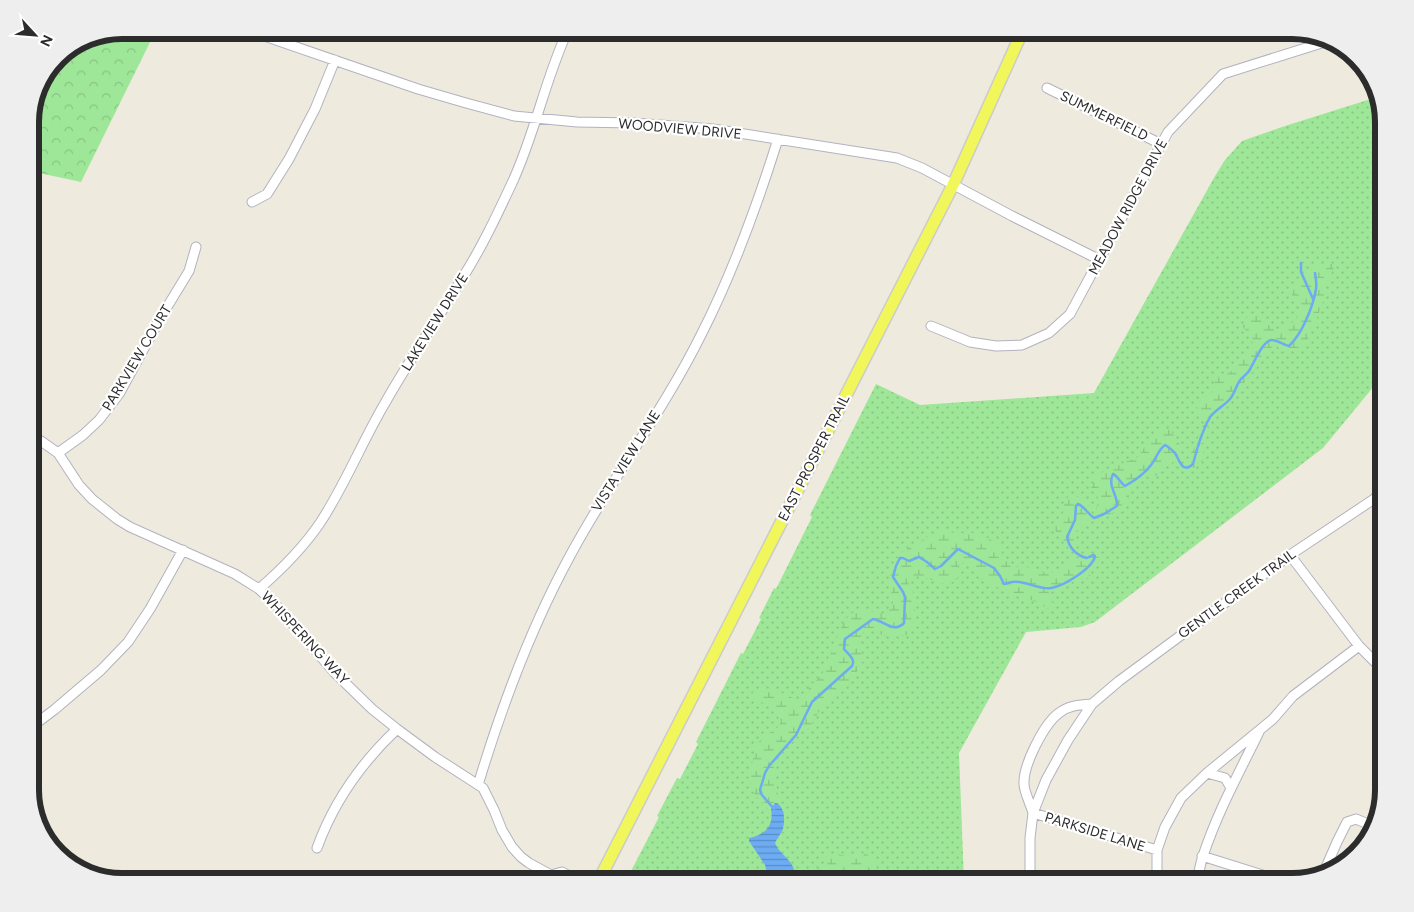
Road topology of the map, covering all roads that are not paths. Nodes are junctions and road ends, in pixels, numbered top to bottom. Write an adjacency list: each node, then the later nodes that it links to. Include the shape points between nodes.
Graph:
1 (273, 39): 5 (street, WOODVIEW DRIVE)
2 (564, 39): 7 (street, LAKEVIEW DRIVE)
3 (1018, 39): 10 (main road, EAST PROSPER TRAIL)
4 (1316, 43): 9 (street, MEADOW RIDGE DRIVE, via 1223,74 1168,132)
5 (335, 60): 7 (street, WOODVIEW DRIVE, via 466,104); 11 (street, via 315,109 289,159 267,194)
6 (1047, 88): 9 (street, SUMMERFIELD)
7 (537, 119): 8 (street, WOODVIEW DRIVE, via 714,129); 20 (street, LAKEVIEW DRIVE, via 488,232 385,403 335,499 307,541 279,572)
8 (778, 139): 10 (street, WOODVIEW DRIVE, via 897,158); 28 (street, VISTA VIEW LANE, via 736,260 702,334 570,554 532,632 506,698)
9 (1161, 144): 13 (street, MEADOW RIDGE DRIVE)
10 (953, 185): 13 (street, WOODVIEW DRIVE); 37 (main road, EAST PROSPER TRAIL)
11 (252, 202)
12 (196, 247): 16 (street, PARKVIEW COURT, via 190,271 119,394 99,420)
13 (1100, 260): 14 (street, MEADOW RIDGE DRIVE, via 1070,314 1049,333 1022,346 970,342)
14 (932, 326)
15 (39, 440): 16 (street, WHISPERING WAY)
16 (58, 453): 18 (street, WHISPERING WAY, via 79,485 102,509 130,527)
17 (1375, 498): 19 (street, GENTLE CREEK TRAIL)
18 (183, 550): 20 (street, WHISPERING WAY, via 235,574); 24 (street, via 128,642 101,670)
19 (1290, 555): 21 (street); 23 (street, GENTLE CREEK TRAIL)
20 (258, 589): 25 (street, WHISPERING WAY, via 280,609 334,672)
21 (1359, 646): 22 (street); 26 (street, via 1293,696)
22 (1375, 662)
23 (1092, 704): 30 (street, GENTLE CREEK TRAIL, via 1046,780); 30 (street, GENTLE CREEK TRAIL, via 1073,706 1058,713 1039,737 1027,765 1024,784)
24 (39, 721)
25 (397, 729): 28 (street, WHISPERING WAY); 32 (street, via 347,786)
26 (1260, 730): 27 (street); 29 (street)
27 (1207, 773): 29 (street, via 1225,778); 33 (street, via 1181,798)
28 (478, 785): 36 (street, WHISPERING WAY, via 486,793 512,847)
29 (1231, 788): 34 (street)
30 (1034, 813): 33 (street, PARKSIDE LANE); 38 (street, GENTLE CREEK TRAIL)
31 (1368, 824): 35 (street, via 1356,819 1347,822)
32 (317, 848)
33 (1157, 850): 39 (street)
34 (1202, 856): 40 (street); 41 (street)
35 (1326, 866)
36 (543, 873)
37 (603, 873)
38 (1030, 873)
39 (1157, 873)
40 (1199, 873)
41 (1256, 873)

